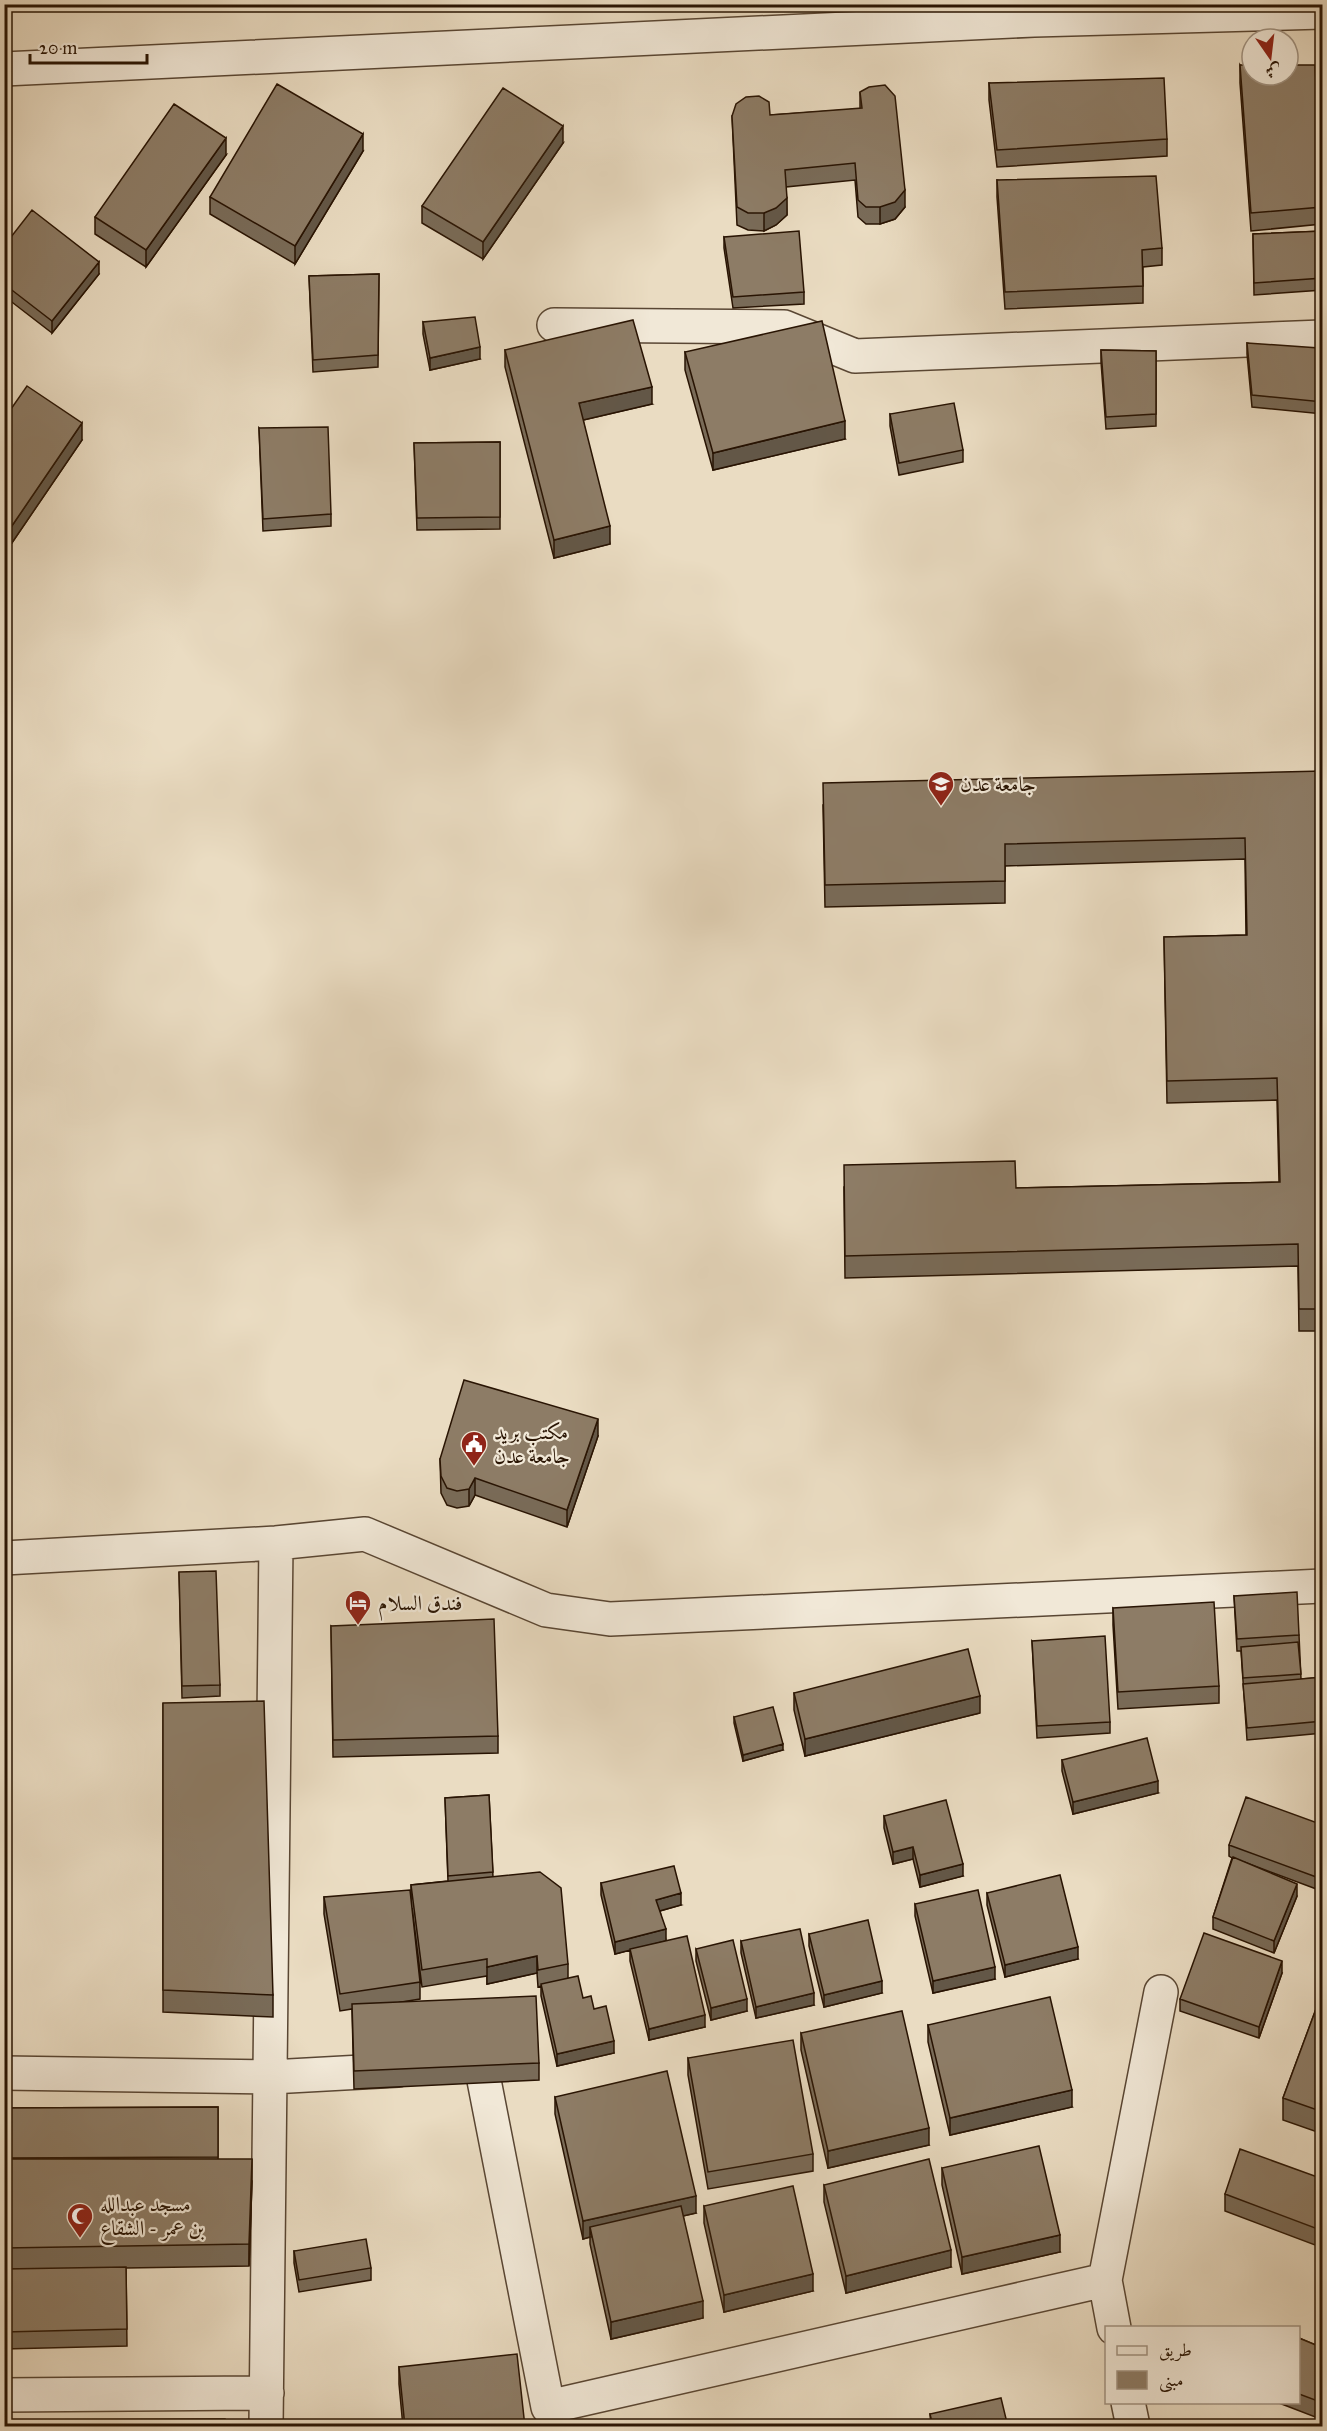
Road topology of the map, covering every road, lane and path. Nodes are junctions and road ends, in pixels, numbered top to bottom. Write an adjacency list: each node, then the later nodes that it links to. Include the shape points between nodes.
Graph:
1 (1035, 12): 2 (street); 3 (street)
2 (1323, 12)
3 (4, 69)
4 (554, 325): 5 (street, via 784,327 855,356)
5 (1323, 337)
6 (276, 1543): 7 (street); 8 (street, via 364,1534 546,1610 610,1619); 11 (street)
7 (4, 1558)
8 (1323, 1586)
9 (1161, 1992): 12 (street)
10 (4, 2073): 11 (street)
11 (272, 2077): 12 (street, via 481,2065 548,2407); 14 (street)
12 (1105, 2280): 13 (street)
13 (1114, 2326)
14 (267, 2393): 15 (street); 17 (street)
15 (4, 2395)
16 (1128, 2404): 18 (street)
17 (266, 2427)
18 (1133, 2427)

